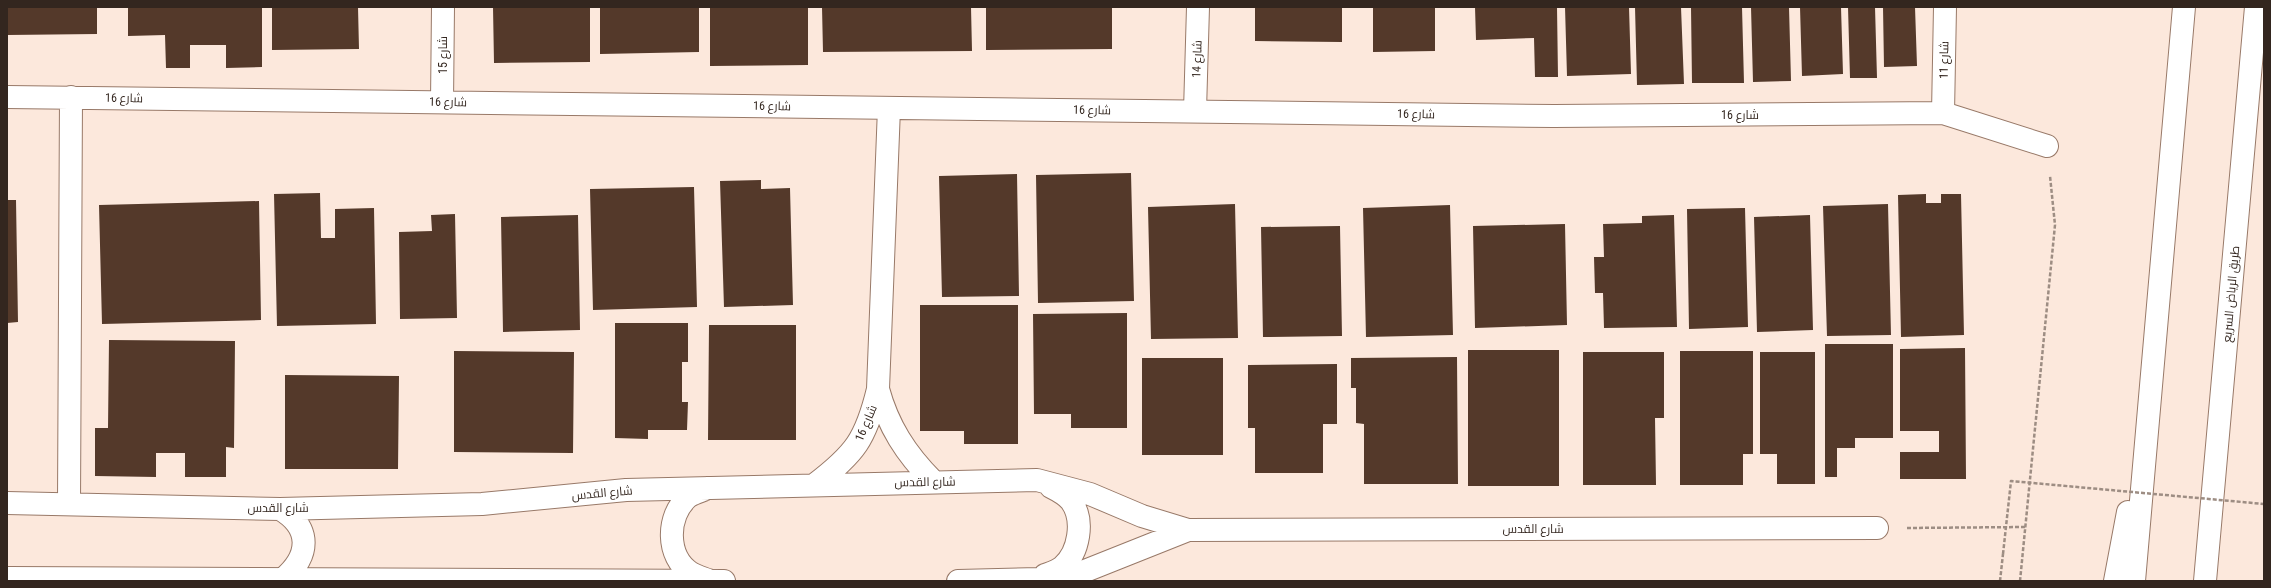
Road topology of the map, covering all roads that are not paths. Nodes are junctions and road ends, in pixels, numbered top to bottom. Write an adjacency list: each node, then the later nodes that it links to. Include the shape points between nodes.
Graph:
1 (443, 7): 8 (main road, شارع 15)
2 (1198, 7): 10 (main road, شارع 14)
3 (1945, 7): 11 (main road, شارع 11)
4 (2184, 7): 13 (main road)
5 (2256, 7): 16 (main road, طريق الرياض السريع)
6 (7, 96): 7 (main road, شارع 16)
7 (71, 97): 8 (main road, شارع 16); 21 (main road)
8 (442, 102): 9 (main road, شارع 16)
9 (889, 108): 10 (main road, شارع 16); 14 (main road, شارع 16)
10 (1195, 112): 11 (main road, شارع 16, via 1554,116)
11 (1943, 113): 12 (main road, شارع 16)
12 (2047, 146)
13 (2152, 384): 31 (main road); 32 (main road)
14 (878, 389): 17 (main road, شارع 16, via 884,412 897,437 913,462); 18 (main road, شارع 16, via 873,412 861,439 841,464)
15 (1037, 480): 17 (main road, شارع القدس); 24 (main road, شارع القدس, via 1090,494 1142,516); 27 (main road, via 1071,501 1078,518 1079,534 1074,550 1062,567)
16 (2215, 481): 33 (main road, طريق الرياض السريع); 34 (main road)
17 (932, 482): 18 (main road, شارع القدس)
18 (814, 485): 19 (main road, شارع القدس)
19 (708, 488): 22 (main road, شارع القدس, via 626,490 482,504); 28 (main road, via 688,497 675,514 671,536 676,556 690,573)
20 (7, 503): 21 (main road, شارع القدس)
21 (69, 504): 22 (main road, شارع القدس)
22 (280, 509): 26 (main road, via 293,516 301,528 304,543 302,557)
23 (1877, 528): 24 (main road, شارع القدس)
24 (1188, 530): 27 (main road, شارع القدس, via 1086,571)
25 (7, 578): 26 (main road)
26 (283, 579): 28 (main road)
27 (1038, 579): 30 (main road, شارع القدس)
28 (710, 581): 29 (main road)
29 (724, 581)
30 (958, 581)
31 (2115, 581)
32 (2134, 581)
33 (2205, 581)
34 (2220, 581)

